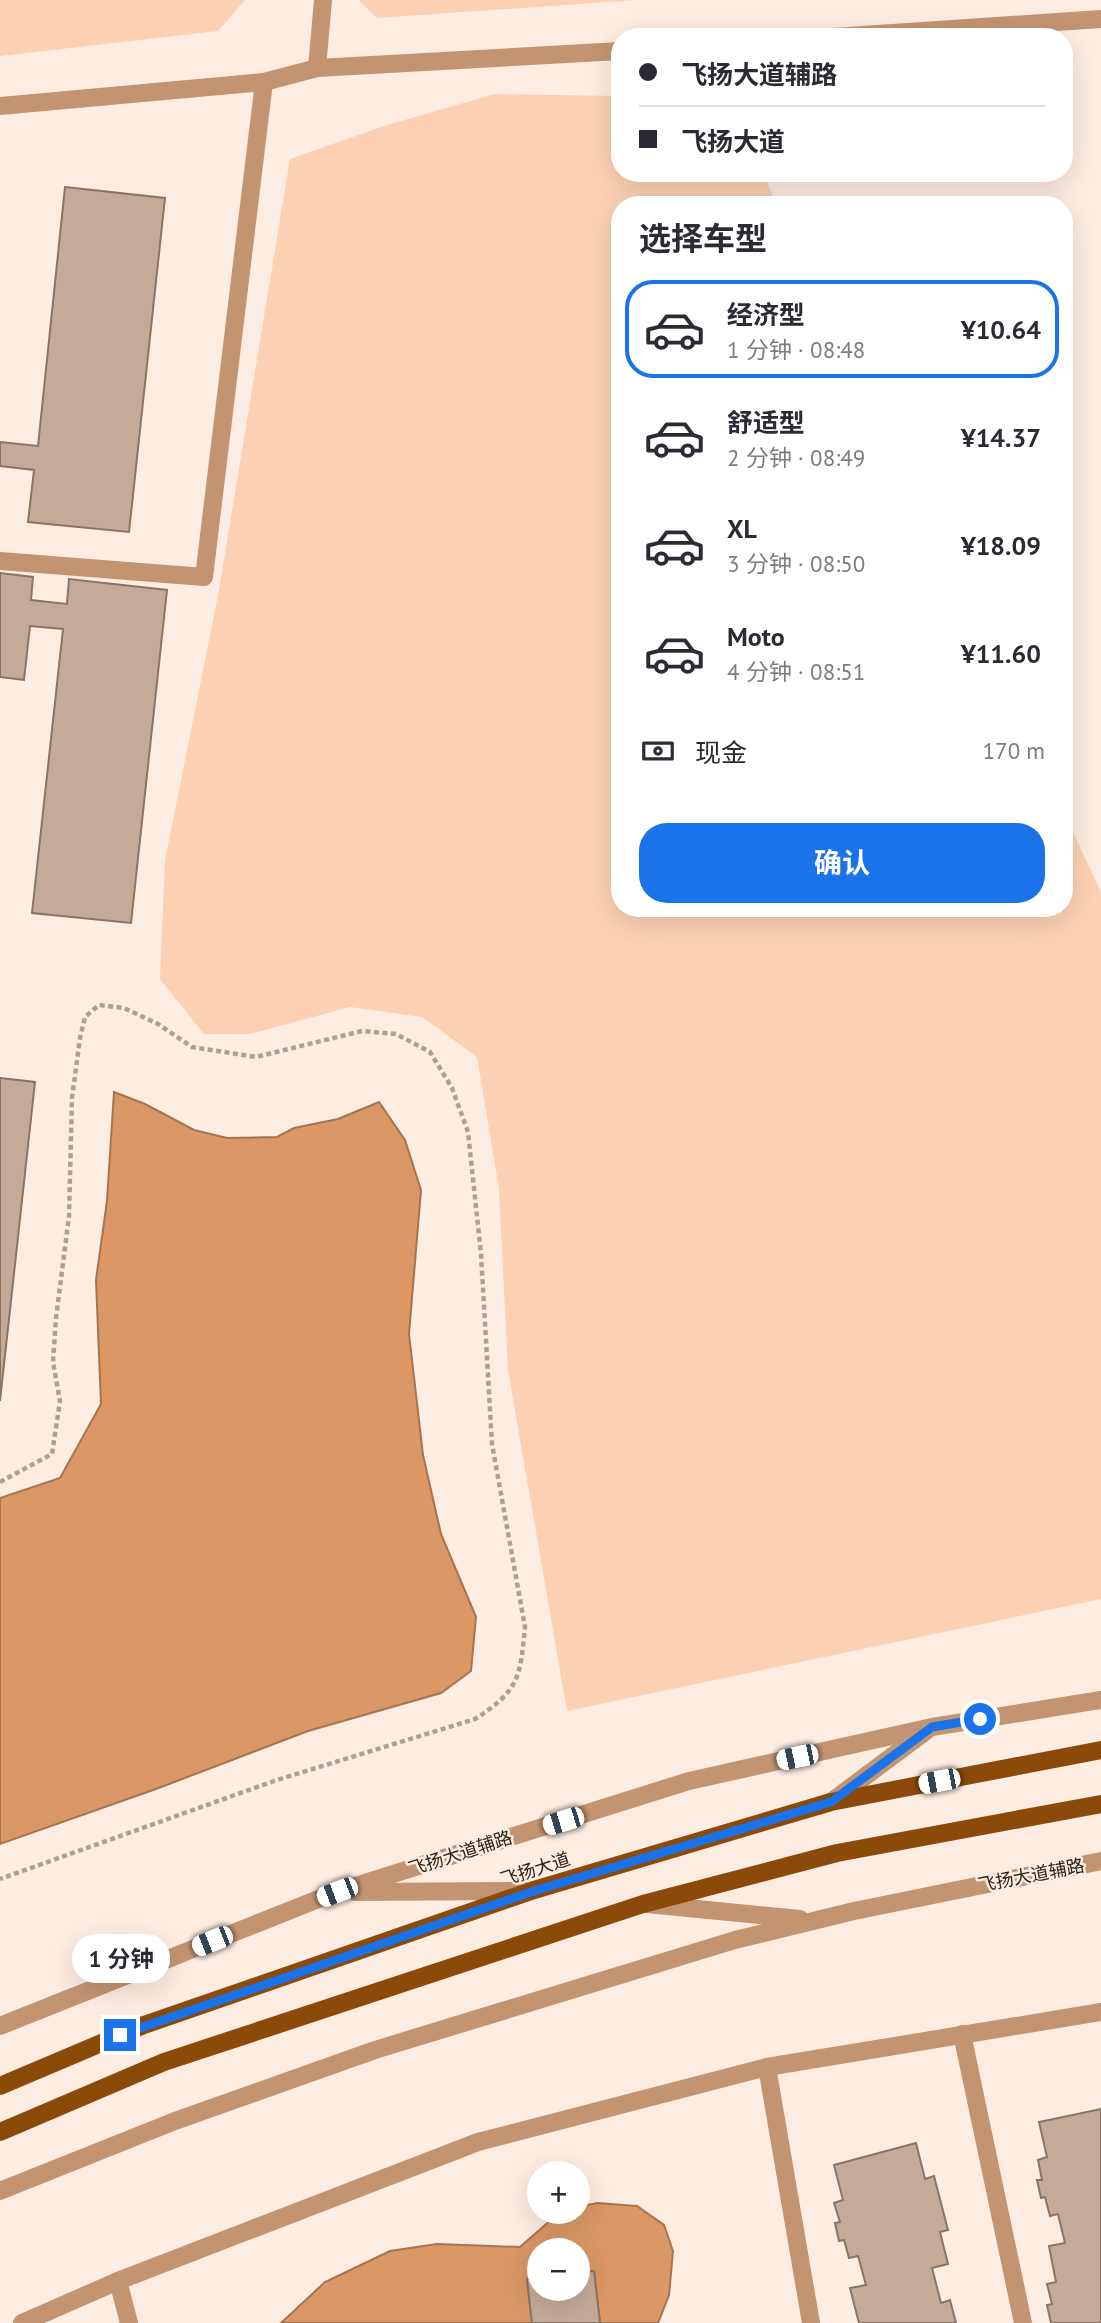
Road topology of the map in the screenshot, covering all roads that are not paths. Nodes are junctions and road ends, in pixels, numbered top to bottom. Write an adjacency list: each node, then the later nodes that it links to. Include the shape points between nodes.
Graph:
1 (323, 0): 5 (street)
2 (1101, 19): 3 (street)
3 (968, 28)
4 (611, 52): 5 (street)
5 (317, 68): 6 (street)
6 (264, 82): 7 (street); 8 (street, via 204,577)
7 (0, 106)
8 (0, 561)
9 (1101, 1700): 10 (street, 飞扬大道辅路)
10 (932, 1727): 12 (street); 17 (street, 飞扬大道辅路, via 689,1781)
11 (1101, 1750): 12 (main road, 飞扬大道)
12 (831, 1802): 16 (main road, 飞扬大道)
13 (1101, 1804): 18 (main road, via 837,1853)
14 (1101, 1855): 15 (street, 飞扬大道辅路)
15 (1092, 1863): 19 (street, 飞扬大道辅路)
16 (534, 1891): 17 (street); 24 (main road, 飞扬大道, via 145,2025)
17 (337, 1892): 21 (street, 飞扬大道辅路)
18 (643, 1904): 19 (street); 25 (main road, via 164,2062)
19 (816, 1920): 26 (street, 飞扬大道辅路, via 735,1940 375,2050 175,2120)
20 (1101, 2012): 22 (street)
21 (0, 2026)
22 (962, 2034): 23 (street); 31 (street)
23 (767, 2067): 27 (street, via 478,2142); 30 (street)
24 (0, 2086)
25 (0, 2132)
26 (0, 2191)
27 (118, 2281): 28 (street); 29 (street)
28 (22, 2323)
29 (129, 2323)
30 (811, 2323)
31 (1023, 2323)

